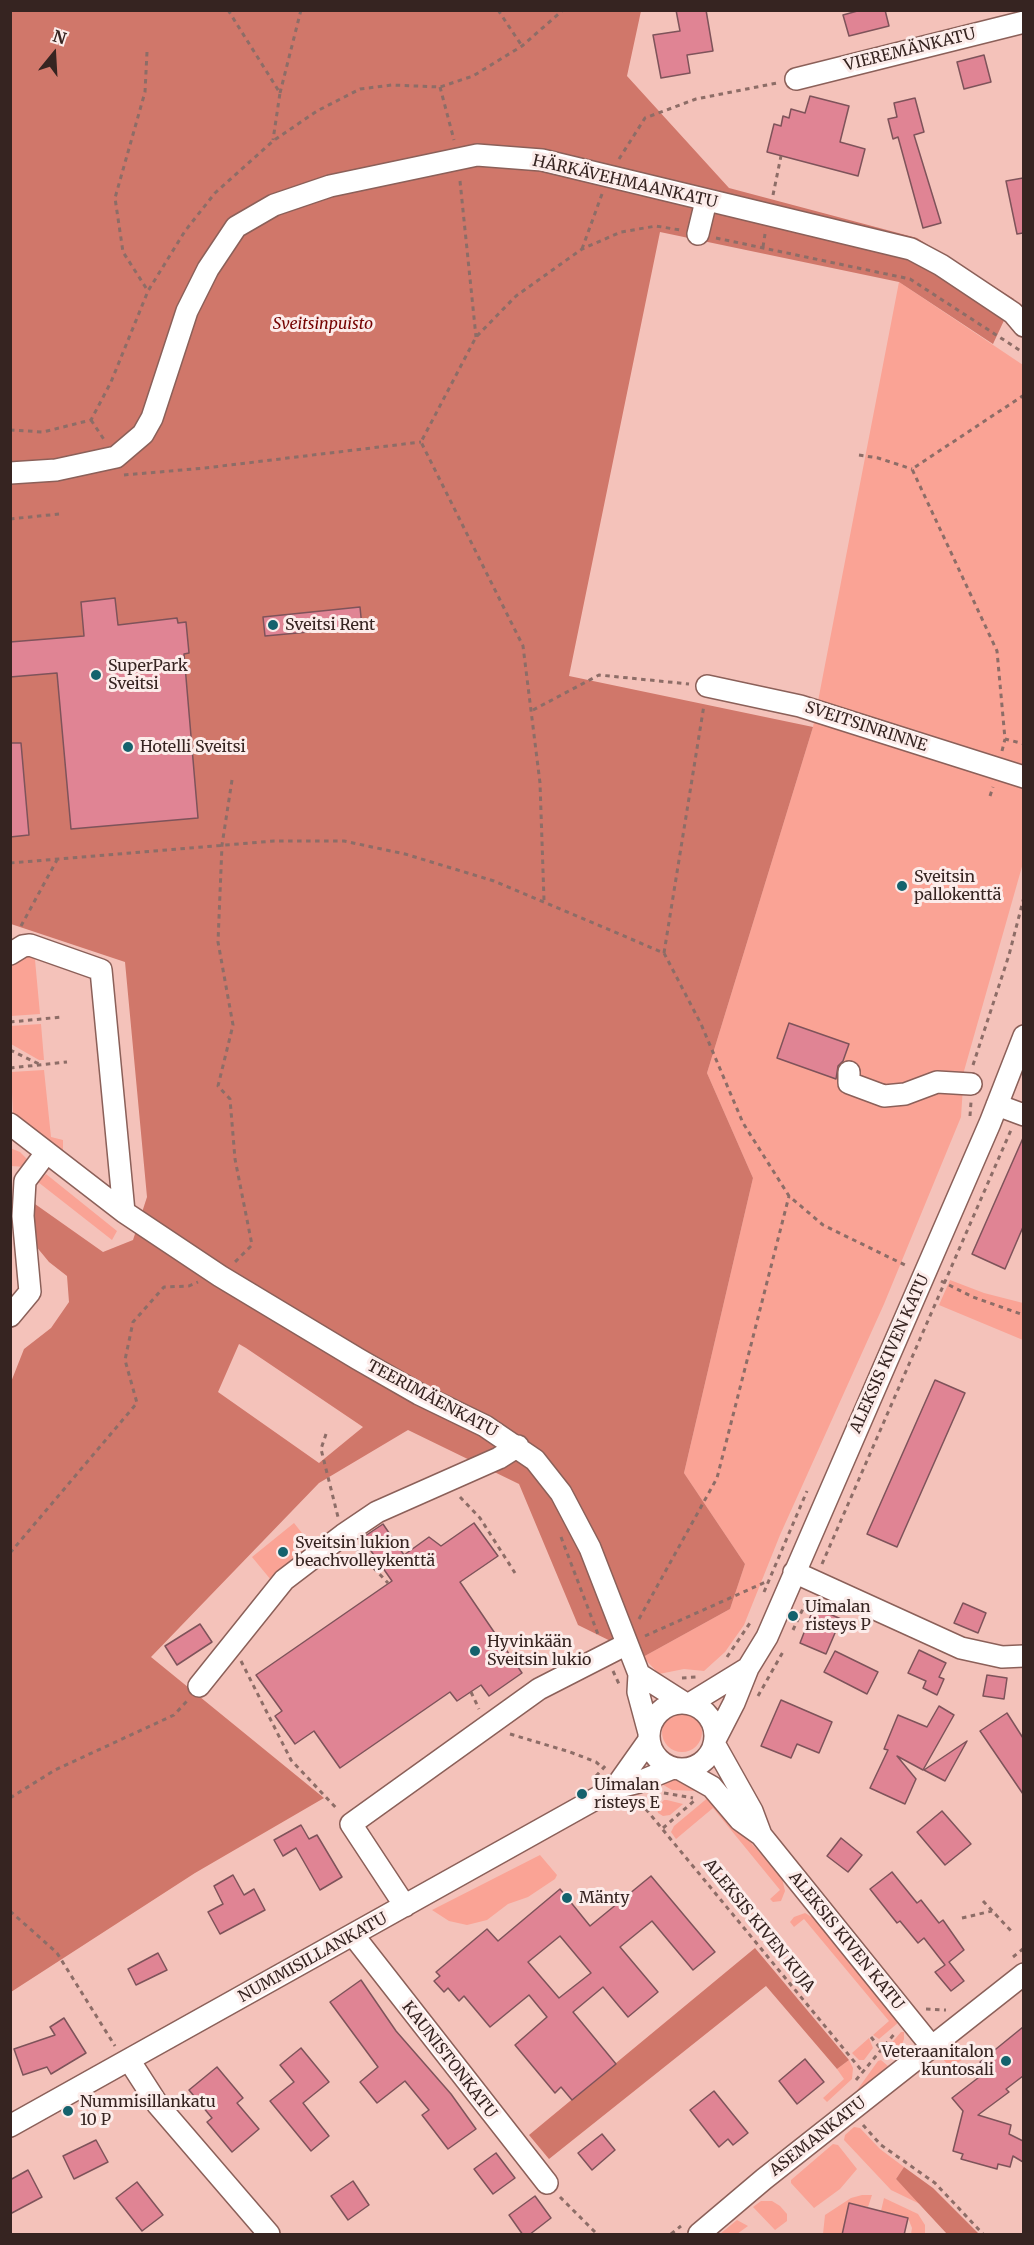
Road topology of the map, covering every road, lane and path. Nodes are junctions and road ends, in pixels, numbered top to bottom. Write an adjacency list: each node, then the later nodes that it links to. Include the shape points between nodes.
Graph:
1 (228, 10): 9 (path)
2 (301, 10): 9 (path)
3 (498, 10): 5 (path)
4 (1023, 22): 7 (street, VIEREMÄNKATU)
5 (522, 46)
6 (147, 52): 17 (path, via 145,92 115,198 123,252)
7 (796, 79): 12 (path, via 696,99 645,118)
8 (440, 87): 11 (path)
9 (280, 93): 10 (path)
10 (273, 141)
11 (457, 149)
12 (608, 176): 14 (street, HÄRKÄVEHMAANKATU); 16 (path); 27 (street, HÄRKÄVEHMAANKATU, via 542,160 477,155 330,186 274,205 236,227 208,269 187,311 153,418 143,434 116,457 56,470)
13 (460, 181): 19 (path)
14 (706, 201): 15 (street); 18 (street, HÄRKÄVEHMAANKATU, via 911,249)
15 (698, 234): 16 (path, via 656,225 621,232); 20 (path, via 910,279)
16 (582, 249): 19 (path, via 516,296)
17 (148, 291)
18 (1020, 316)
19 (476, 337): 24 (path)
20 (1023, 353)
21 (1023, 395): 26 (path)
22 (90, 420): 23 (path, via 43,432)
23 (10, 430)
24 (421, 442): 28 (path); 32 (path, via 523,646)
25 (859, 455): 26 (path)
26 (912, 469): 33 (path, via 997,651 1005,739)
27 (10, 473)
28 (119, 476)
29 (59, 514): 30 (path)
30 (10, 519)
31 (707, 686): 32 (path, via 599,675); 34 (street, SVEITSINRINNE, via 800,706); 42 (path)
32 (533, 710): 40 (path)
33 (1023, 744)
34 (1023, 777)
35 (232, 780): 36 (path)
36 (222, 845): 37 (path); 40 (path, via 344,841 405,854); 65 (path, via 218,942 233,1025 218,1086 230,1100 235,1159 252,1245)
37 (58, 858): 38 (path); 41 (path)
38 (10, 863)
39 (1023, 897): 52 (path, via 1009,955 971,1070)
40 (544, 900): 42 (path)
41 (19, 930)
42 (664, 953): 58 (path, via 701,1024 743,1123)
43 (10, 954): 59 (street, via 30,945 101,970)
44 (62, 1017): 45 (path)
45 (10, 1022)
46 (1023, 1036): 53 (street, ALEKSIS KIVEN KATU)
47 (10, 1050): 49 (path)
48 (67, 1062): 49 (path)
49 (41, 1065): 50 (path)
50 (10, 1068)
51 (849, 1072): 52 (street, via 849,1083 884,1096 905,1094 937,1082)
52 (971, 1084): 56 (path, via 971,1116)
53 (997, 1105): 54 (street); 62 (street, ALEKSIS KIVEN KATU)
54 (1023, 1115)
55 (10, 1124): 57 (street, TEERIMÄENKATU)
56 (966, 1126)
57 (46, 1153): 59 (street, TEERIMÄENKATU); 67 (street, via 26,1181 22,1216 30,1292)
58 (789, 1196): 61 (path, via 823,1225); 78 (path, via 717,1478)
59 (124, 1212): 65 (street, TEERIMÄENKATU)
60 (910, 1255): 61 (path)
61 (905, 1266): 62 (path)
62 (925, 1274): 66 (path); 73 (street, ALEKSIS KIVEN KATU)
63 (189, 1276): 64 (path)
64 (198, 1282): 65 (path); 72 (path, via 164,1287 133,1322 125,1360 137,1403)
65 (214, 1282): 68 (street, TEERIMÄENKATU)
66 (1023, 1315)
67 (10, 1316)
68 (518, 1446): 69 (street); 78 (street, TEERIMÄENKATU, via 542,1468 576,1518)
69 (445, 1480): 74 (path, via 480,1518); 79 (street, via 377,1512 284,1580)
70 (811, 1483): 75 (path)
71 (560, 1537): 80 (path)
72 (10, 1553)
73 (794, 1572): 81 (street, via 961,1648 1002,1657); 83 (street, ALEKSIS KIVEN KATU, via 767,1637)
74 (515, 1573)
75 (768, 1580): 76 (path); 78 (path)
76 (760, 1600)
77 (756, 1610): 82 (path)
78 (625, 1645): 80 (street); 84 (street, TEERIMÄENKATU)
79 (232, 1647): 86 (street); 100 (path, via 252,1678 291,1760)
80 (605, 1655): 88 (path); 100 (street, via 539,1689)
81 (1023, 1656)
82 (722, 1663)
83 (748, 1668): 89 (street, ALEKSIS KIVEN KATU); 91 (street, ALEKSIS KIVEN KATU)
84 (639, 1674): 87 (street); 90 (street, TEERIMÄENKATU, via 638,1692)
85 (698, 1677): 87 (path, via 675,1679)
86 (200, 1686): 97 (path, via 174,1715 55,1770)
87 (658, 1686): 89 (street)
88 (622, 1694)
89 (687, 1703): 90 (street, via 664,1708 657,1714); 91 (street, via 707,1713 715,1729)
90 (649, 1736): 94 (street, via 657,1757); 95 (street, NUMMISILLANKATU)
91 (715, 1742): 94 (street, via 702,1763); 101 (street, ALEKSIS KIVEN KATU)
92 (570, 1752): 93 (path)
93 (603, 1767)
94 (677, 1769): 95 (street, NUMMISILLANKATU); 101 (street, ALEKSIS KIVEN KATU, via 712,1787 740,1820)
95 (615, 1788): 103 (street, NUMMISILLANKATU)
96 (656, 1790): 98 (path, via 671,1796)
97 (10, 1798)
98 (697, 1798)
99 (637, 1799): 113 (path, ALEKSIS KIVEN KUJA, via 862,2071)
100 (351, 1824): 103 (street)
101 (761, 1835): 110 (street, ALEKSIS KIVEN KATU)
102 (983, 1901): 105 (path)
103 (405, 1906): 108 (street, NUMMISILLANKATU)
104 (10, 1911): 114 (path, via 57,1953)
105 (992, 1911): 106 (path); 107 (path)
106 (962, 1918)
107 (1012, 1933)
108 (353, 1935): 114 (street, NUMMISILLANKATU); 118 (street, KAUNISTONKATU)
109 (1023, 1974): 112 (street, ASEMANKATU)
110 (910, 2019): 112 (street, ALEKSIS KIVEN KATU); 113 (path)
111 (870, 2037): 113 (path)
112 (932, 2047): 115 (street, ASEMANKATU)
113 (880, 2049): 115 (path)
114 (123, 2055): 117 (street, NUMMISILLANKATU); 119 (street, via 158,2105)
115 (900, 2072): 121 (street, ASEMANKATU)
116 (859, 2120): 122 (path, via 881,2145 935,2183)
117 (10, 2126)
118 (547, 2183): 120 (path)
119 (269, 2235)
120 (597, 2235)
121 (699, 2235)
122 (983, 2235)

